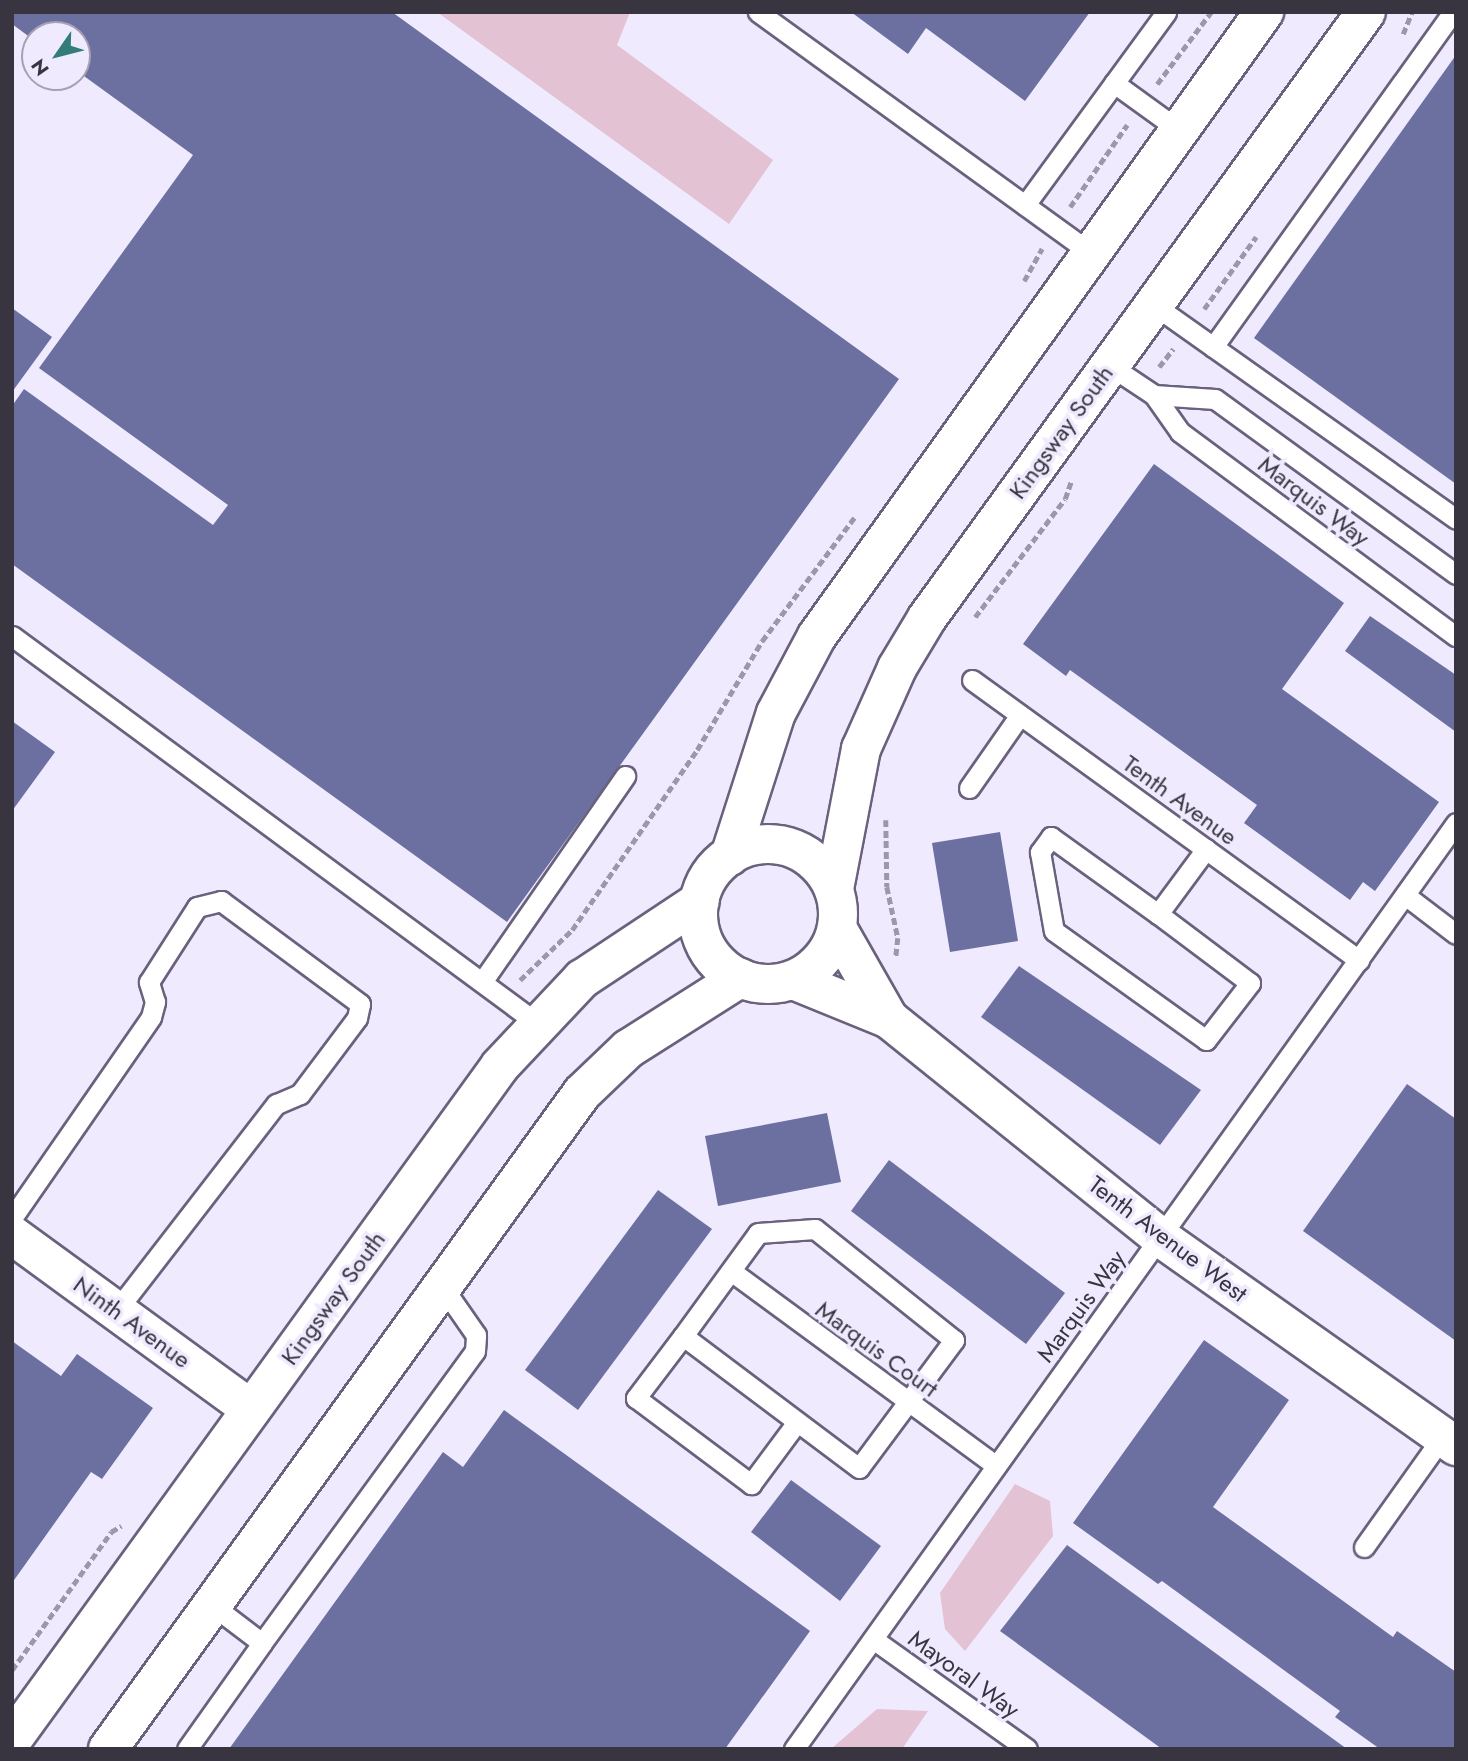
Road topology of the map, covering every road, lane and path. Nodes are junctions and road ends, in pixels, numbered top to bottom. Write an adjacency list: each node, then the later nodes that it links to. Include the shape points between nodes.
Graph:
1 (758, 12): 10 (lane)
2 (1166, 12): 7 (lane)
3 (1211, 12): 8 (path)
4 (1264, 12): 9 (street, Kingsway South)
5 (1366, 12): 14 (street, Kingsway South)
6 (1453, 12): 15 (lane)
7 (1114, 83): 8 (lane); 10 (lane)
8 (1143, 104): 9 (lane); 11 (path)
9 (1179, 130): 12 (street, Kingsway South)
10 (1025, 205): 11 (lane)
11 (1055, 227): 12 (lane); 13 (path)
12 (1091, 253): 30 (street, Kingsway South, via 817,636 776,713)
13 (1022, 284)
14 (1154, 304): 15 (lane); 16 (street, Kingsway South)
15 (1213, 347): 19 (lane)
16 (1109, 365): 17 (lane); 31 (street, Kingsway South, via 897,668 861,749)
17 (1154, 395): 20 (lane, via 1214,399); 22 (lane, Marquis Way, via 1180,432)
18 (862, 508): 42 (path, via 762,641 696,750 572,930 535,961)
19 (1456, 519)
20 (1456, 574)
21 (12, 636): 41 (lane)
22 (1456, 636)
23 (972, 680): 24 (lane, Tenth Avenue)
24 (1020, 715): 26 (lane); 29 (lane, Tenth Avenue)
25 (625, 776): 41 (lane)
26 (969, 788)
27 (888, 810): 38 (path, via 885,857 898,937)
28 (1456, 823): 32 (lane, Marquis Way)
29 (1206, 849): 34 (lane); 37 (lane, Tenth Avenue)
30 (730, 856): 31 (street, via 748,847 781,844 812,860); 33 (street, Kingsway South, via 711,876)
31 (834, 889): 35 (street, Kingsway South)
32 (1405, 895): 36 (lane); 37 (lane, Marquis Way)
33 (700, 901): 39 (street, via 698,919 706,946); 44 (street, Kingsway South, via 604,962)
34 (1158, 914): 34 (lane, via 1251,983 1206,1040 1054,931 1040,852 1051,837)
35 (837, 929): 40 (street, via 821,959); 43 (street, Tenth Avenue West)
36 (1456, 934)
37 (1359, 960): 47 (lane, Marquis Way)
38 (895, 965)
39 (740, 978): 40 (street, via 759,983); 49 (street, via 663,1025 602,1071 559,1121)
40 (793, 979): 43 (street, Tenth Avenue West)
41 (482, 982): 42 (lane)
42 (505, 1000): 44 (lane)
43 (889, 1019): 47 (street, Tenth Avenue West)
44 (537, 1023): 53 (street, Kingsway South)
45 (12, 1218): 50 (lane, via 151,1017 155,1002 149,982 197,907 221,901 360,1004 357,1018 300,1094 276,1104)
46 (12, 1236): 50 (street, Ninth Avenue)
47 (1161, 1238): 55 (street, Tenth Avenue West); 56 (lane, Marquis Way)
48 (731, 1271): 51 (lane); 52 (lane, Marquis Court); 52 (lane, via 758,1233 815,1229 954,1339)
49 (442, 1286): 59 (street); 61 (lane, via 477,1335 475,1352)
50 (116, 1311): 53 (street, Ninth Avenue)
51 (682, 1336): 54 (lane); 54 (lane, via 636,1398 688,1437 751,1484)
52 (908, 1403): 54 (lane, via 859,1468); 56 (lane, Marquis Court)
53 (251, 1409): 63 (street, Kingsway South)
54 (797, 1422)
55 (1449, 1441): 58 (lane)
56 (995, 1465): 60 (lane, Marquis Way)
57 (129, 1522): 62 (path, via 111,1532)
58 (1364, 1547)
59 (212, 1605): 61 (lane); 64 (street)
60 (873, 1639): 66 (lane, Marquis Way); 67 (lane, Mayoral Way)
61 (262, 1643): 65 (lane)
62 (12, 1670)
63 (17, 1724)
64 (108, 1749)
65 (187, 1749)
66 (793, 1749)
67 (1027, 1749)

